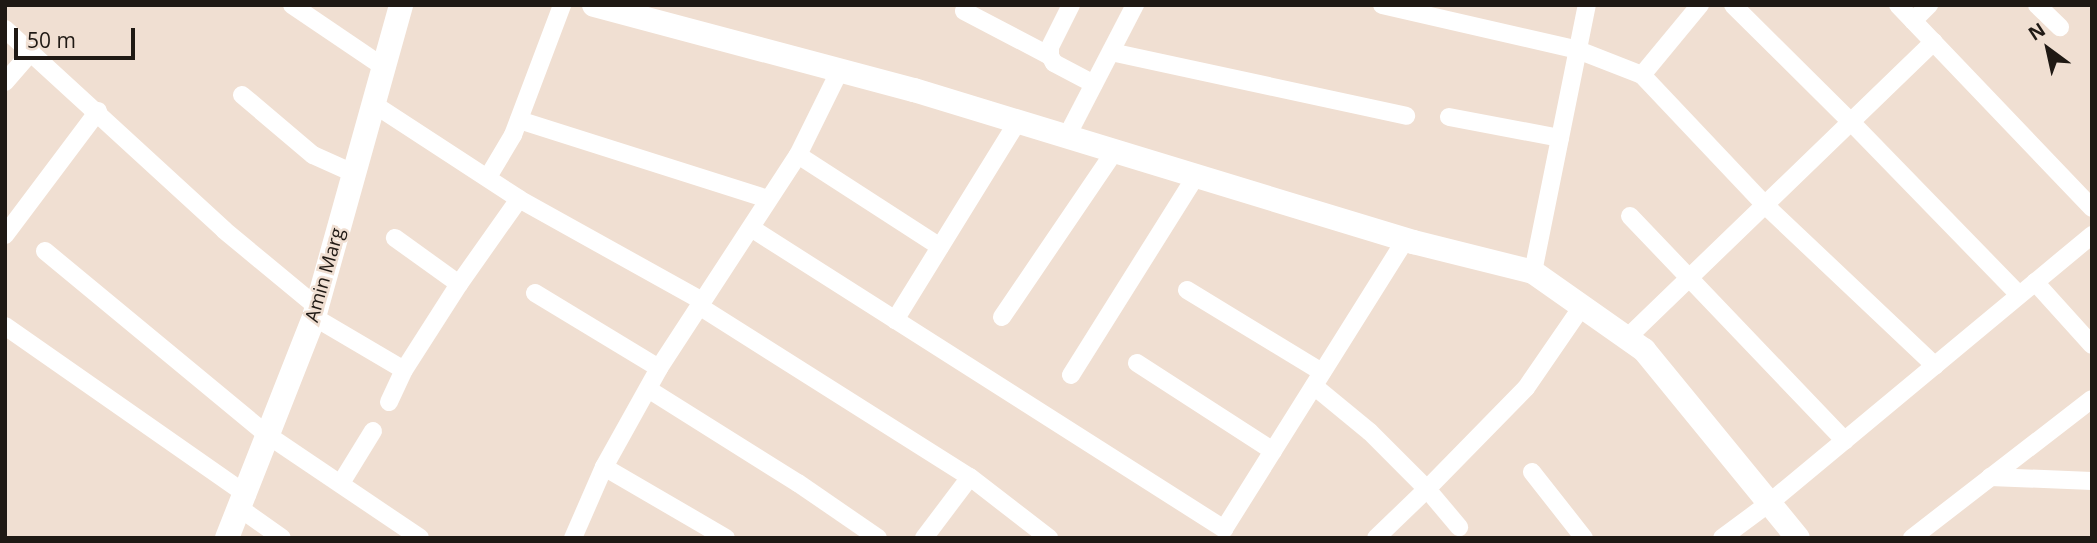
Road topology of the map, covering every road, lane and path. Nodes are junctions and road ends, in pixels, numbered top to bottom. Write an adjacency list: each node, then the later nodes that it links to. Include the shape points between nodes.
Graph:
1 (292, 5): 23 (street)
2 (401, 5): 23 (main road, Amin Marg)
3 (562, 5): 33 (street)
4 (594, 5): 24 (main road)
5 (1071, 5): 22 (street)
6 (1135, 5): 21 (street)
7 (1382, 5): 19 (street)
8 (1587, 5): 19 (street)
9 (1700, 5): 25 (street)
10 (1733, 5): 35 (street)
11 (1898, 5): 15 (street)
12 (1929, 5): 15 (street)
13 (2037, 5): 16 (street)
14 (964, 11): 22 (street)
15 (1913, 21): 18 (street)
16 (2060, 27)
17 (5, 29): 20 (street)
18 (1934, 42): 35 (street); 46 (street)
19 (1578, 50): 25 (street); 37 (street)
20 (31, 52): 26 (street); 30 (street)
21 (1111, 52): 27 (street); 31 (street)
22 (1050, 56): 27 (street, via 1054,63)
23 (382, 66): 29 (main road, Amin Marg)
24 (840, 70): 34 (main road); 39 (street)
25 (1642, 75): 45 (street)
26 (5, 82)
27 (1094, 84): 36 (street)
28 (242, 95): 40 (street, via 301,146)
29 (372, 103): 40 (main road, Amin Marg); 42 (street)
30 (98, 111): 49 (street); 64 (street)
31 (1406, 116)
32 (1449, 117): 37 (street)
33 (519, 120): 42 (street); 44 (street)
34 (1018, 121): 36 (main road); 53 (street)
35 (1851, 122): 45 (street); 61 (street)
36 (1067, 136): 38 (main road)
37 (1560, 138): 55 (street)
38 (1115, 151): 41 (main road); 65 (street)
39 (798, 155): 44 (street); 53 (street)
40 (353, 173): 64 (main road, Amin Marg)
41 (1196, 176): 52 (main road); 74 (street)
42 (488, 177): 43 (street)
43 (519, 199): 58 (street); 62 (street)
44 (768, 199): 48 (street)
45 (1765, 205): 56 (street); 71 (street)
46 (2092, 208)
47 (1630, 216): 56 (street)
48 (751, 228): 62 (street); 66 (street)
49 (5, 235)
50 (2092, 235): 57 (street)
51 (396, 238): 58 (street)
52 (1405, 240): 55 (main road); 75 (street)
53 (940, 247): 66 (street)
54 (45, 250): 80 (street)
55 (1533, 272): 63 (main road)
56 (1689, 279): 68 (street); 81 (street)
57 (2035, 282): 61 (street); 69 (street)
58 (459, 284): 73 (street)
59 (1187, 290): 75 (street)
60 (535, 293): 72 (street)
61 (2019, 295): 71 (street)
62 (700, 303): 72 (street); 85 (street)
63 (1583, 305): 68 (main road); 89 (street, via 1526,388)
64 (316, 312): 73 (street); 80 (main road, Amin Marg)
65 (1002, 317)
66 (895, 320): 82 (street, via 1224,529)
67 (5, 326): 90 (street)
68 (1628, 337): 91 (main road, via 1644,350)
69 (2092, 345)
70 (1137, 363): 82 (street)
71 (1935, 366): 81 (street)
72 (659, 369): 76 (street)
73 (404, 370): 78 (street)
74 (1071, 375)
75 (1318, 379): 82 (street); 89 (street)
76 (648, 388): 83 (street); 98 (street)
77 (2092, 399): 86 (street)
78 (389, 402)
79 (373, 431): 88 (street)
80 (268, 436): 88 (street); 90 (main road, Amin Marg)
81 (1845, 440): 91 (street)
82 (1273, 451)
83 (604, 467): 96 (street); 97 (street)
84 (1532, 472): 102 (street)
85 (970, 477): 99 (street); 100 (street)
86 (1990, 477): 87 (street); 105 (street)
87 (2092, 481)
88 (341, 482): 95 (street)
89 (1427, 489): 92 (street); 101 (street)
90 (244, 502): 93 (main road, Amin Marg); 94 (street)
91 (1768, 504): 103 (street); 104 (main road)
92 (1459, 527)
93 (227, 538)
94 (282, 538)
95 (420, 538)
96 (573, 538)
97 (726, 538)
98 (877, 538)
99 (924, 538)
100 (1049, 538)
101 (1376, 538)
102 (1584, 538)
103 (1722, 538)
104 (1798, 538)
105 (1912, 538)

